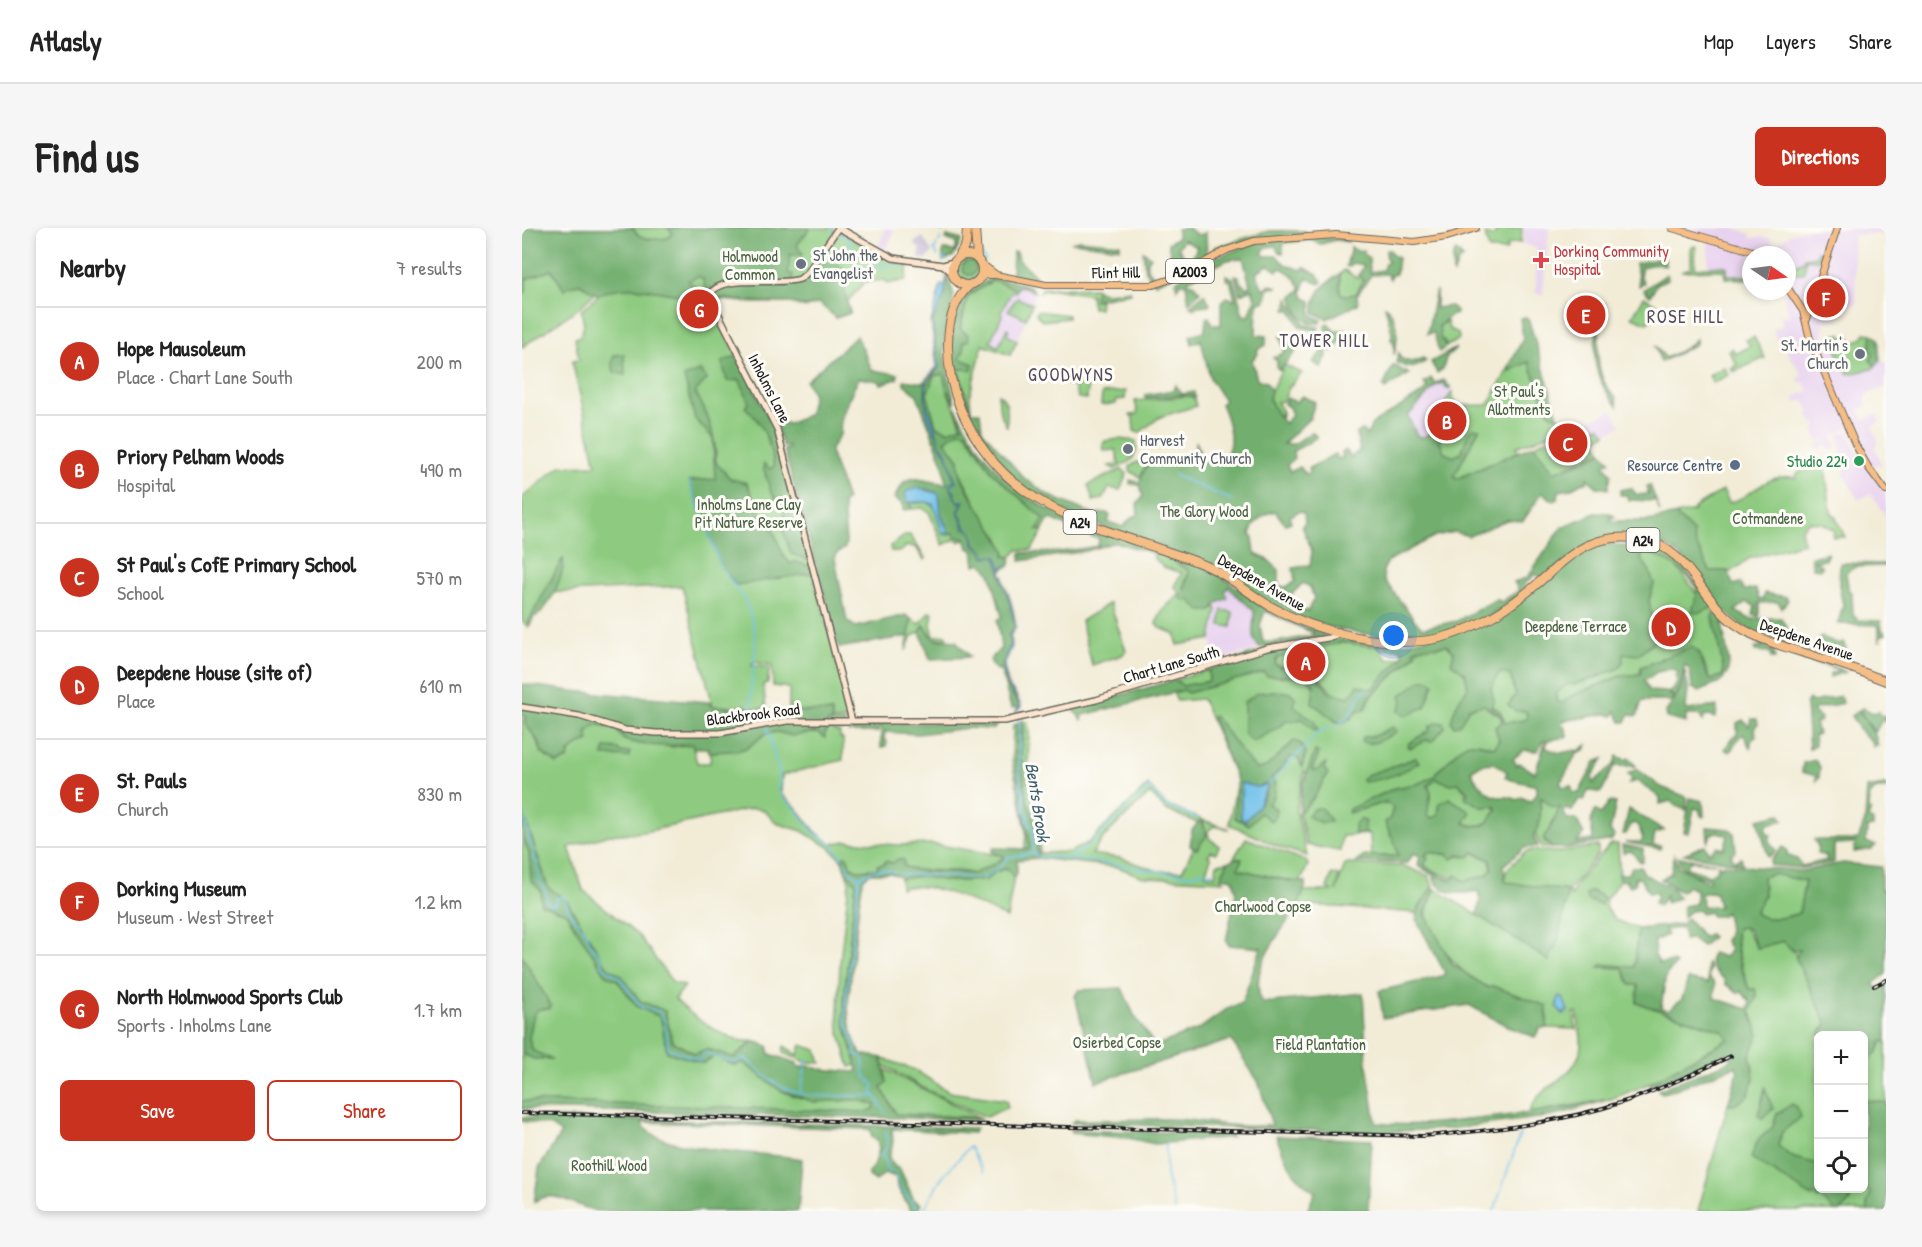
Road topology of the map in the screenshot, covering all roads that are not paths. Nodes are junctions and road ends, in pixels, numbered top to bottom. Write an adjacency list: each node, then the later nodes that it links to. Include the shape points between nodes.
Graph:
1 (838, 228): 10 (street, via 893,258); 24 (street, Inholms Lane, via 800,279 726,285 709,295 777,429)
2 (967, 228): 8 (highway, via 966,244)
3 (975, 228): 9 (highway)
4 (1476, 228): 12 (main road, Flint Hill / A2003, via 1414,242 1336,236 1270,238 1240,245 1180,276 1153,285 1046,285)
5 (1672, 228): 7 (main road)
6 (1836, 228): 17 (main road)
7 (1742, 248)
8 (956, 259): 9 (highway, via 971,256); 10 (street); 11 (highway)
9 (979, 261): 12 (main road, Flint Hill / A2003); 13 (highway, via 981,274)
10 (943, 265): 11 (street)
11 (953, 275): 13 (highway, via 962,284); 15 (highway, Deepdene Avenue / A24, via 958,290)
12 (996, 275): 13 (main road, Flint Hill / A2003, via 986,275)
13 (973, 283): 15 (highway, Deepdene Avenue / A24)
14 (1795, 300): 16 (main road)
15 (957, 306): 20 (highway, Deepdene Avenue / A24, via 948,336 948,358 959,404 992,461 1020,488 1058,512 1210,567 1291,617)
16 (1800, 307): 17 (main road); 18 (main road)
17 (1808, 311): 18 (main road)
18 (1806, 323): 19 (main road, via 1855,444)
19 (1886, 491)
20 (1335, 630): 21 (highway, Deepdene Avenue / A24, via 1386,642 1439,638 1509,606 1586,545 1610,538 1629,538 1655,543 1681,559 1723,614 1750,633); 23 (street, Chart Lane South, via 1324,638 1267,648)
21 (1886, 681)
22 (522, 707): 24 (street, Blackbrook Road, via 656,733 720,733 775,722)
23 (1021, 719): 24 (street, Blackbrook Road)
24 (852, 721)

